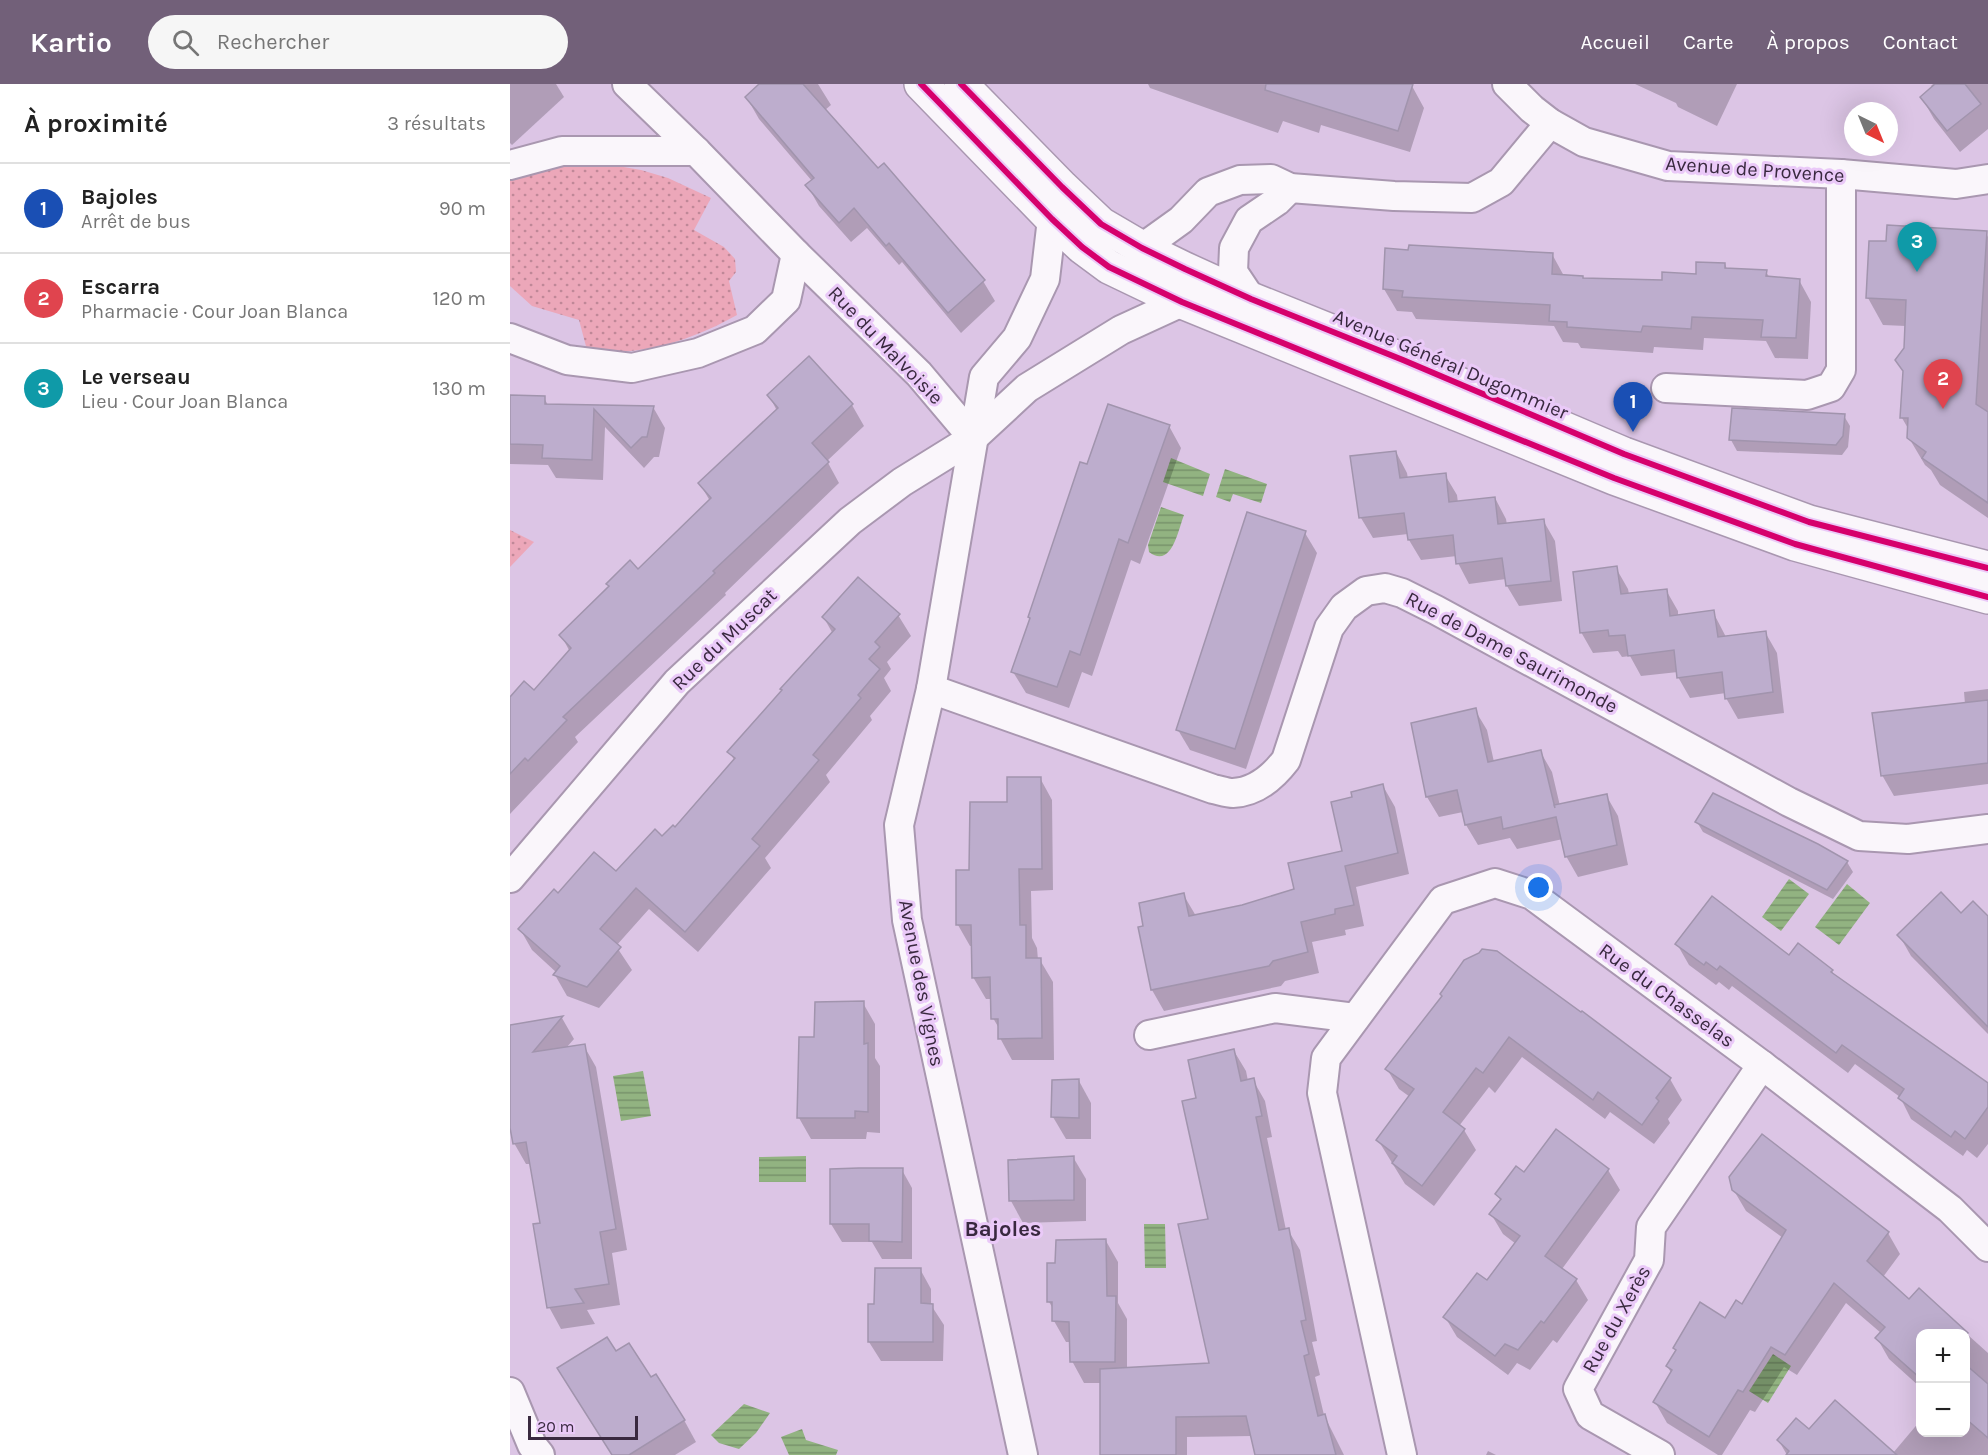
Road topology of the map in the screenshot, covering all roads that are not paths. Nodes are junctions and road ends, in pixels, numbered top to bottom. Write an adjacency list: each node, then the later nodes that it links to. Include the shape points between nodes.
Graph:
1 (627, 84): 6 (street, Rue du Malvoisie)
2 (921, 84): 11 (main road)
3 (961, 84): 12 (main road, Avenue Général Dugommier, via 1101,224)
4 (1507, 84): 5 (street, Avenue de Provence)
5 (1550, 123): 8 (street, Avenue de Provence, via 1584,142 1668,166); 10 (street, via 1501,182 1472,198)
6 (696, 151): 7 (street, via 562,151); 13 (street, Rue du Malvoisie)
7 (510, 165)
8 (1841, 174): 9 (street, Avenue de Provence, via 1956,184); 17 (street, via 1841,369 1831,387 1807,395)
9 (1988, 179)
10 (1290, 188): 12 (street, via 1271,179 1240,180 1208,192 1181,220); 14 (street, via 1249,220 1234,248 1233,272)
11 (1052, 219): 15 (main road, via 1109,267); 18 (street, Avenue des Vignes, via 1045,279 1017,338 984,377)
12 (1142, 248): 14 (main road, Avenue Général Dugommier)
13 (796, 254): 16 (street, via 786,300 755,330 698,353 632,368 567,360); 18 (street, Rue du Malvoisie, via 919,374)
14 (1251, 299): 19 (main road, Avenue Général Dugommier, via 1635,458 1809,522)
15 (1182, 302): 18 (street, via 1121,330 1027,388); 20 (main road, via 1614,478 1795,544)
16 (510, 338)
17 (1666, 388)
18 (973, 438): 21 (street, Avenue des Vignes); 23 (street, Rue du Muscat, via 902,482 850,521 677,682)
19 (1988, 568)
20 (1988, 597)
21 (931, 688): 22 (street, Rue de Dame Saurimonde, via 1233,793 1274,776 1286,760 1329,628 1344,607 1366,591 1384,588 1436,610 1859,836 1908,839); 30 (street, Avenue des Vignes, via 899,825 907,920)
22 (1988, 829)
23 (510, 878)
24 (1355, 1018): 25 (street, via 1275,1008); 26 (street, Rue du Chasselas, via 1443,900 1495,883 1532,895); 31 (street, Rue du Chasselas, via 1326,1058 1322,1093)
25 (1149, 1035)
26 (1762, 1065): 27 (street, Rue du Chasselas, via 1950,1209); 32 (street, Rue du Xerès, via 1651,1227 1649,1260 1578,1389 1590,1415)
27 (1988, 1247)
28 (510, 1392): 29 (street)
29 (540, 1455)
30 (1023, 1455)
31 (1402, 1455)
32 (1660, 1455)

